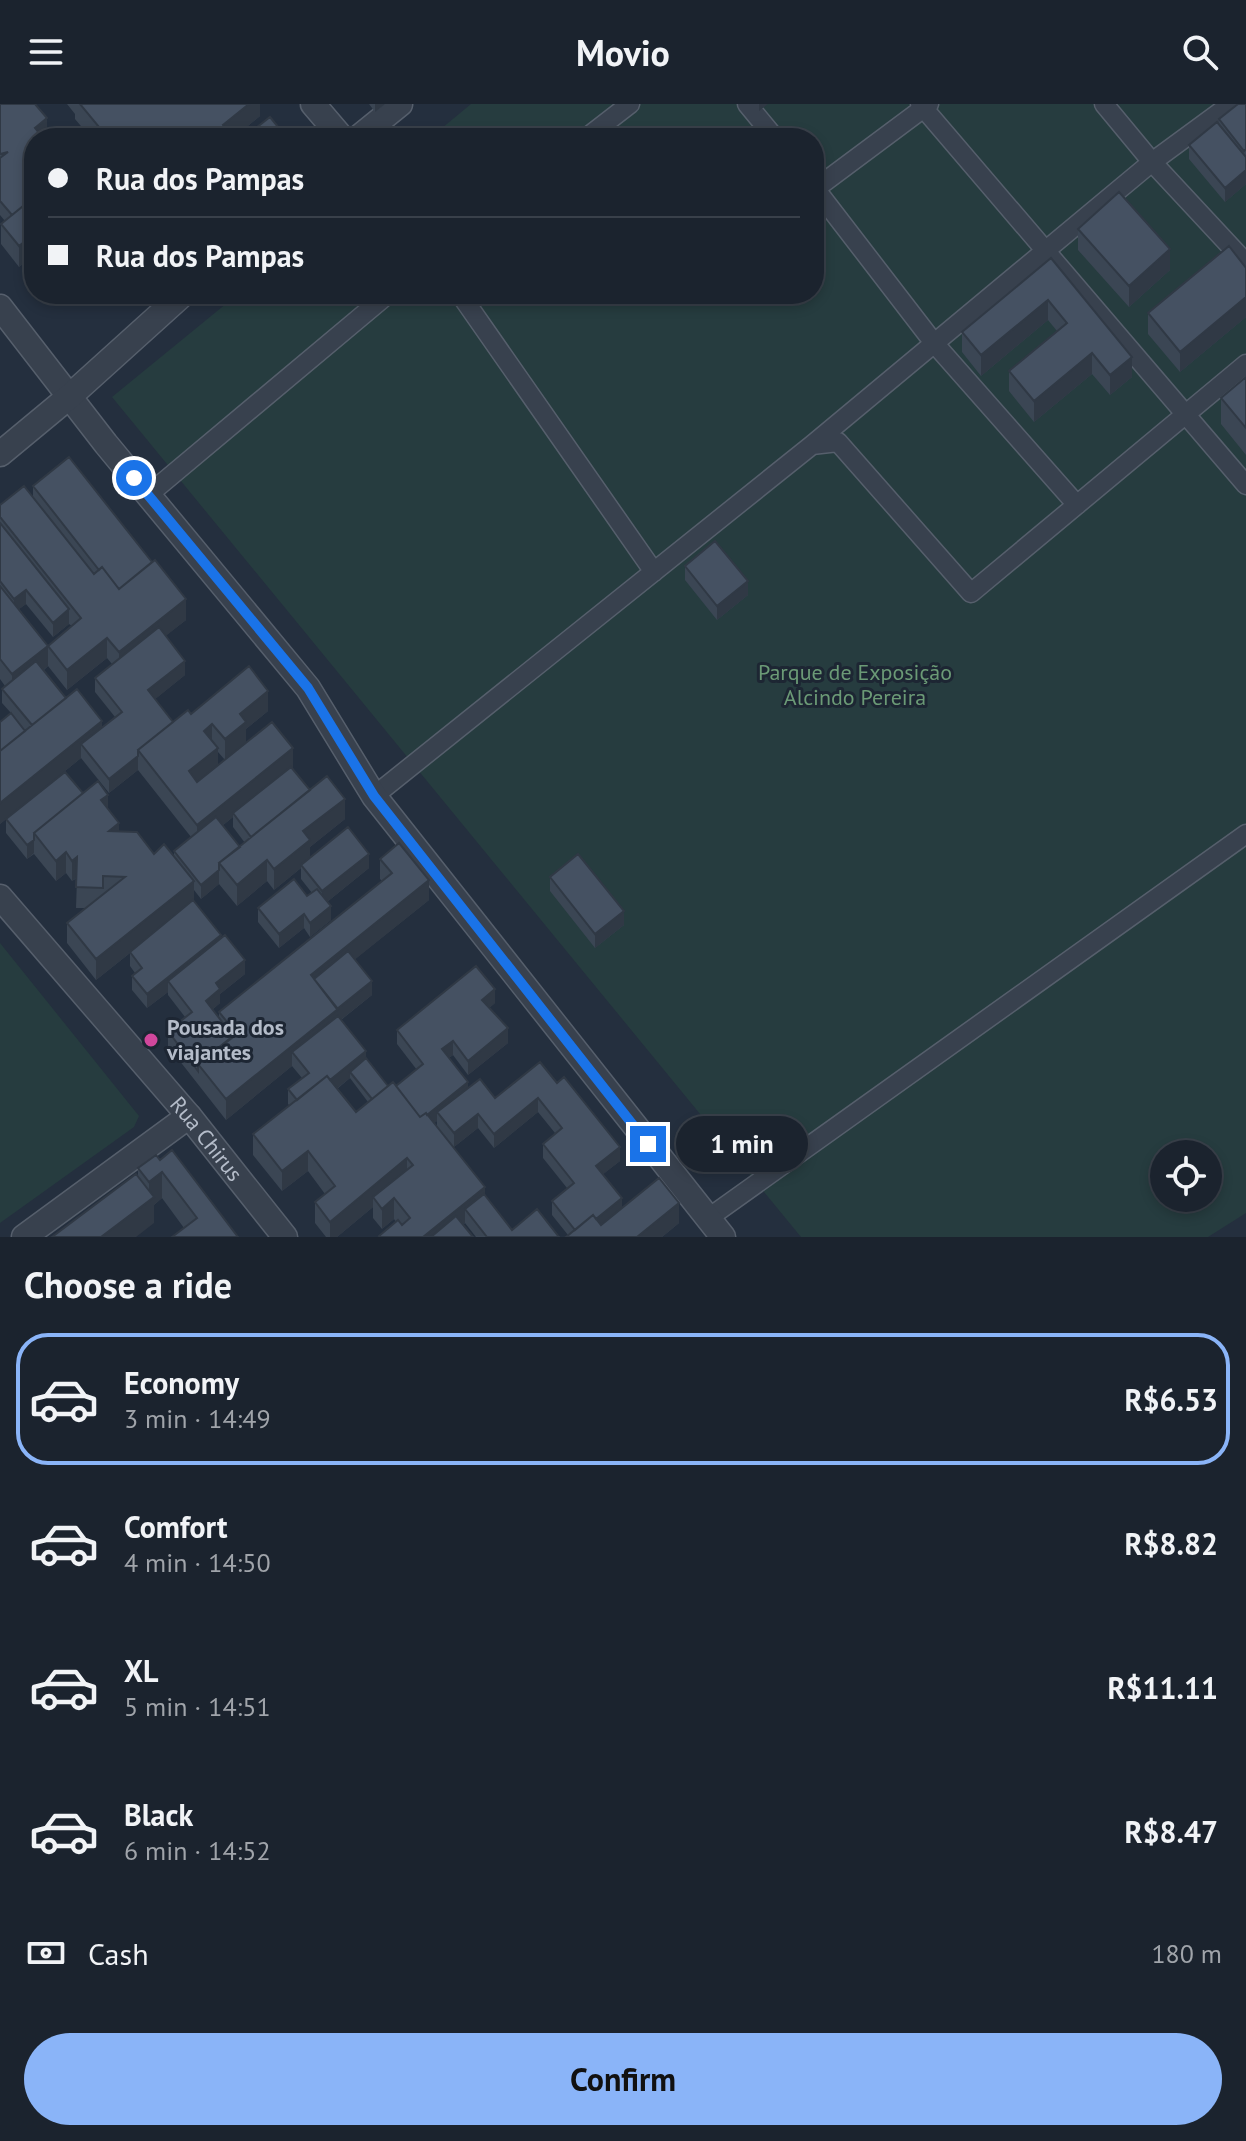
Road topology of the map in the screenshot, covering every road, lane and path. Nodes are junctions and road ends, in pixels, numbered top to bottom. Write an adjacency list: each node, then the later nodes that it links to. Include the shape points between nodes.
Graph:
1 (313, 104): 8 (street)
2 (400, 104): 9 (street)
3 (630, 104): 10 (street)
4 (747, 104): 11 (street)
5 (1104, 104): 12 (street)
6 (1231, 104): 12 (street)
7 (925, 105): 13 (street); 15 (street)
8 (333, 128)
9 (370, 128)
10 (599, 128)
11 (767, 128)
12 (1152, 162): 15 (street); 16 (street)
13 (824, 181)
14 (824, 200): 21 (street)
15 (1046, 250): 21 (street); 24 (street)
16 (1246, 263)
17 (172, 304): 23 (street)
18 (376, 304): 28 (street)
19 (467, 304): 30 (street)
20 (0, 307): 23 (street)
21 (934, 343): 25 (street); 29 (street)
22 (1246, 364): 24 (street)
23 (70, 396): 26 (street); 28 (street)
24 (1187, 414): 27 (street); 29 (street)
25 (812, 445): 29 (street, via 838,442 971,593); 30 (street)
26 (0, 454)
27 (1246, 485)
28 (148, 495): 31 (street, via 308,688)
29 (1077, 505)
30 (654, 572): 31 (street)
31 (374, 796): 35 (street)
32 (1246, 834): 35 (street)
33 (0, 897): 34 (street, Rua Chirus)
34 (189, 1116): 36 (street); 37 (street, Rua Chirus)
35 (715, 1228)
36 (24, 1237)
37 (285, 1237)

